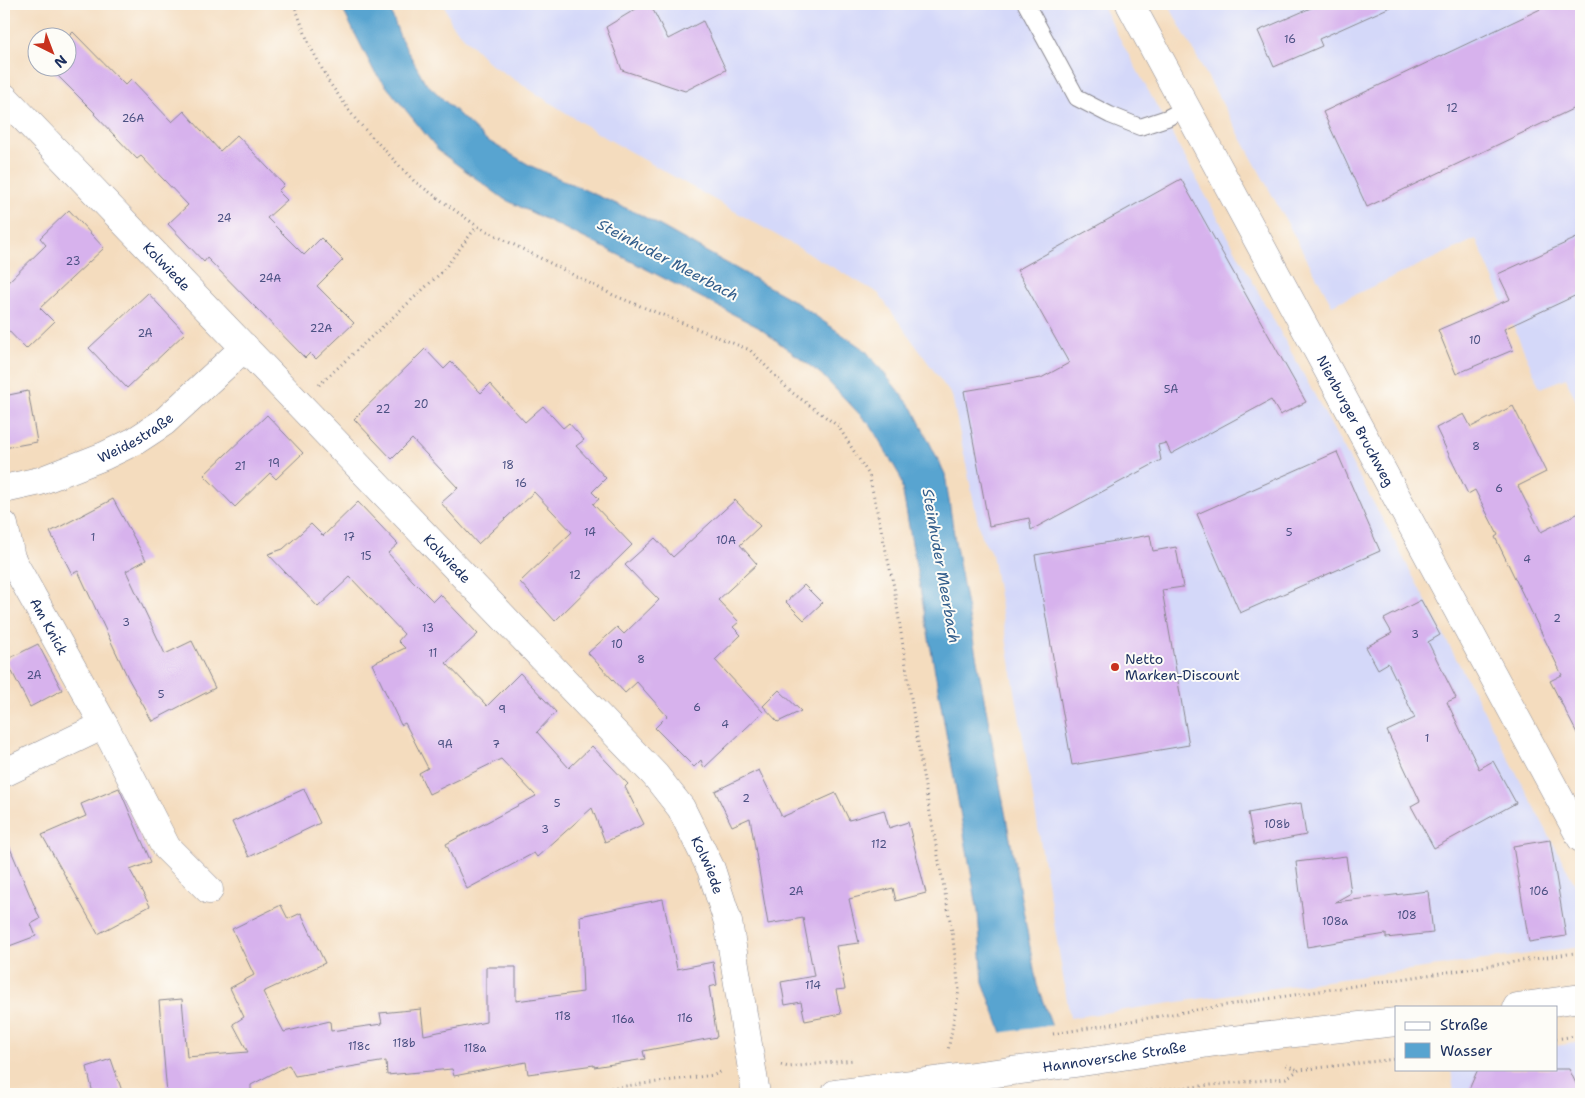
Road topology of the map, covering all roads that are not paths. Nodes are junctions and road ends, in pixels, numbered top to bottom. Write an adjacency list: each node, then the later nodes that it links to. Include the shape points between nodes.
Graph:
1 (1026, 4): 4 (lane, via 1077,98 1140,127)
2 (1130, 4): 4 (street, Nienburger Bruchweg)
3 (4, 97): 5 (street, Kolwiede)
4 (1186, 108): 10 (street, Nienburger Bruchweg)
5 (246, 347): 6 (street, Weidestraße, via 164,422 135,441 40,481); 15 (street, Kolwiede, via 656,775 681,808 711,869 728,922)
6 (4, 489)
7 (4, 525): 8 (street, Am Knick, via 11,558)
8 (104, 725): 9 (street); 11 (street, Am Knick, via 167,848)
9 (4, 773)
10 (1581, 838)
11 (209, 890)
12 (1581, 998): 13 (street)
13 (1524, 1006)
14 (1395, 1022): 16 (street, Hannoversche Straße, via 1223,1041)
15 (756, 1094)
16 (835, 1094)

